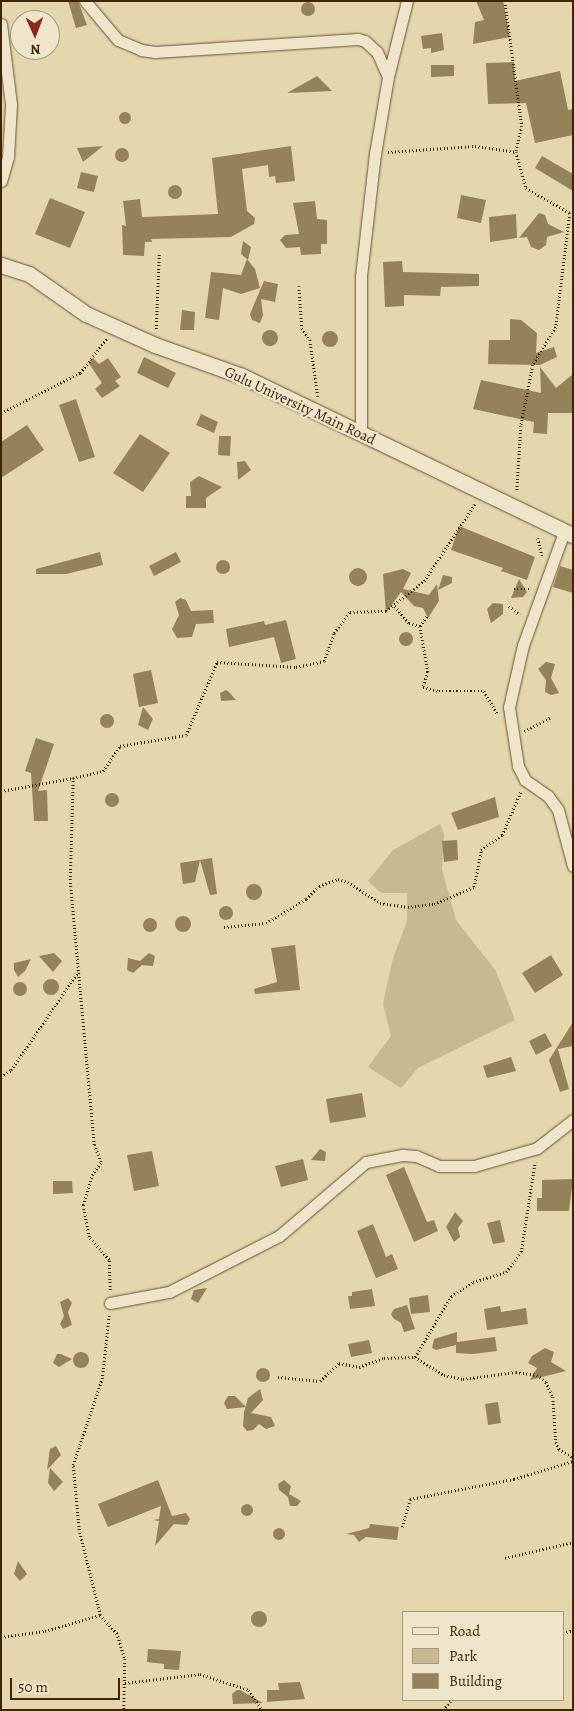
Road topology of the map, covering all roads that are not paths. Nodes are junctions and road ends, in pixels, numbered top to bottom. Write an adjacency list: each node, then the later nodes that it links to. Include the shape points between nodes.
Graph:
1 (85, 1): 4 (street, via 118,40 141,50 155,52 358,39 377,52)
2 (407, 1): 4 (street)
3 (1, 24): 5 (street, via 11,104 8,157)
4 (388, 77): 7 (street, via 375,154 361,276)
5 (1, 181)
6 (1, 264): 7 (street, Gulu University Main Road, via 29,274 86,314 117,325 155,345 242,376)
7 (361, 435): 8 (street, Gulu University Main Road)
8 (568, 533): 9 (street, via 523,645 509,707 518,766 525,780 548,796 558,810)
9 (573, 866)
10 (573, 1120): 11 (street, via 538,1148 466,1166 440,1166 416,1156 403,1155 366,1162 279,1236 169,1292)
11 (110, 1303)

